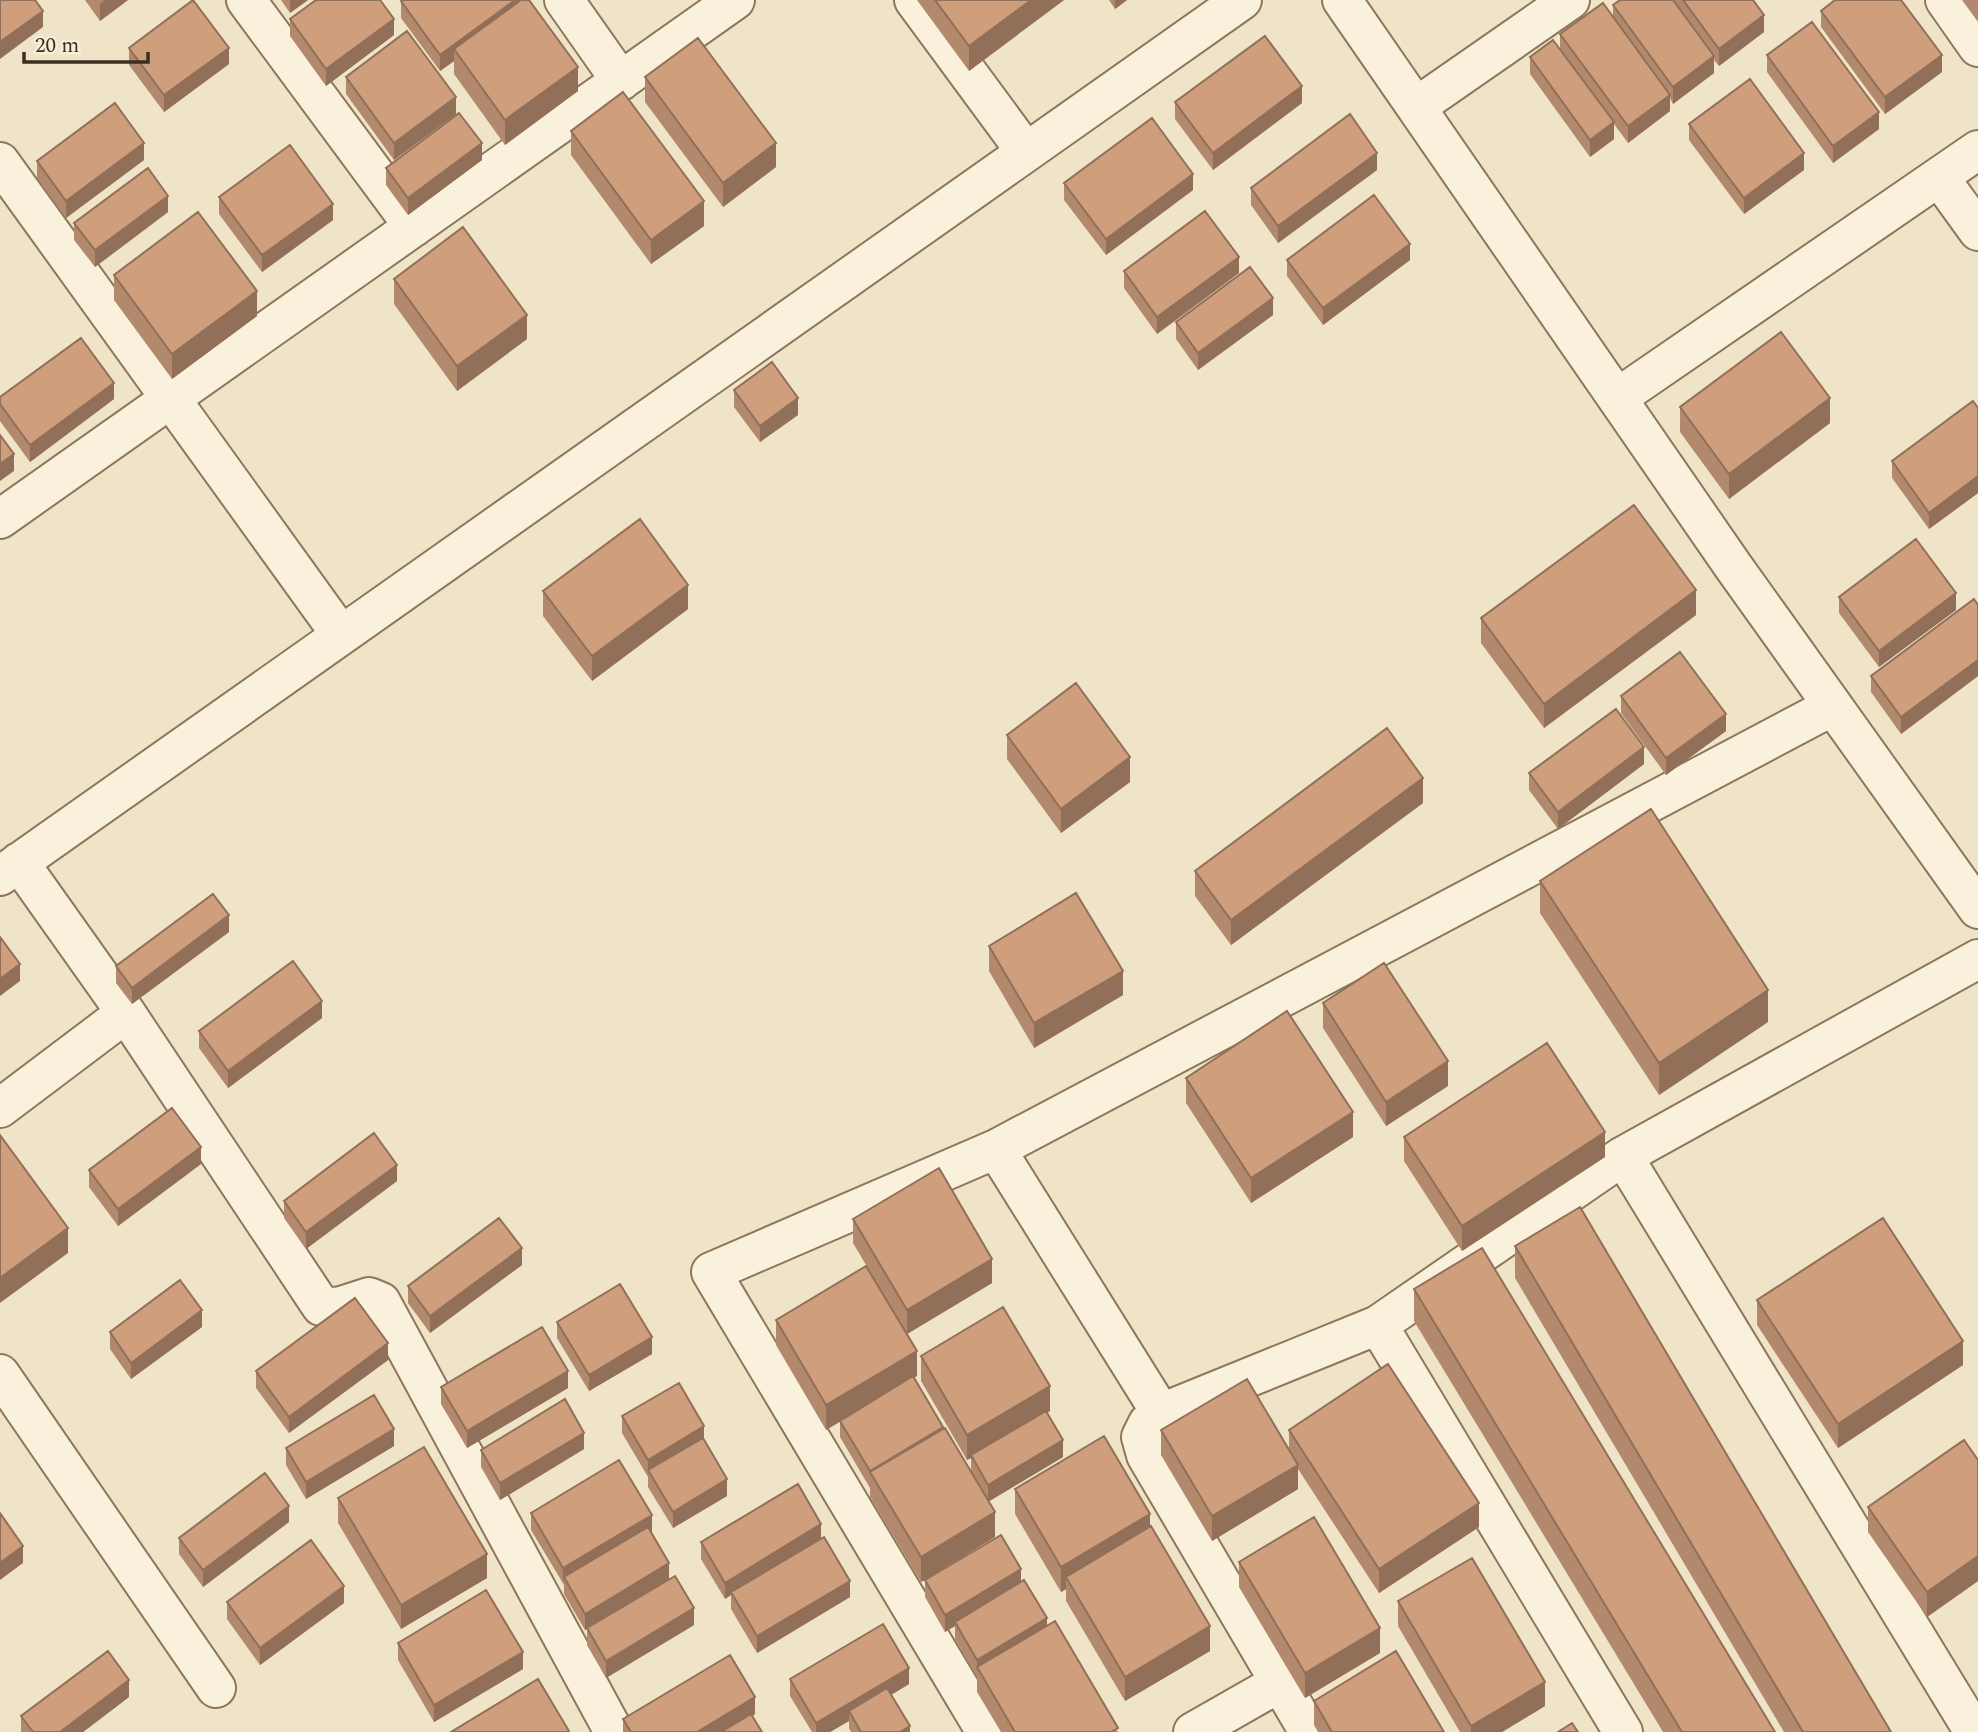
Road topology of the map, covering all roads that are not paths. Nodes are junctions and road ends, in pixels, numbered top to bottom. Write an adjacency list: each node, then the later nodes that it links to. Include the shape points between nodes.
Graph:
1 (246, 0): 16 (street)
2 (564, 0): 10 (street)
3 (735, 0): 10 (street)
4 (914, 0): 13 (street)
5 (1242, 0): 13 (street)
6 (1342, 0): 11 (street)
7 (1570, 0): 11 (street)
8 (1945, 0): 9 (street)
9 (1978, 47)
10 (621, 81): 16 (street)
11 (1416, 107): 19 (street)
12 (1978, 150): 15 (street)
13 (1026, 152): 21 (street)
14 (0, 162): 18 (street)
15 (1940, 177): 17 (street); 19 (street)
16 (414, 227): 18 (street)
17 (1978, 231)
18 (172, 398): 20 (street); 21 (street)
19 (1617, 398): 22 (street)
20 (0, 519)
21 (341, 635): 23 (street)
22 (1833, 706): 24 (street); 28 (street)
23 (10, 869): 26 (street)
24 (1978, 909)
25 (1978, 959): 29 (street)
26 (126, 1013): 27 (street); 35 (street, via 321,1306 338,1307 369,1297 381,1302)
27 (0, 1108)
28 (996, 1149): 32 (street); 36 (street, via 711,1272)
29 (1623, 1156): 30 (street); 40 (street)
30 (1378, 1325): 32 (street); 39 (street)
31 (0, 1374): 34 (street)
32 (1161, 1413): 33 (street, via 1148,1423 1141,1437 1146,1455)
33 (1279, 1683): 37 (street); 38 (street)
34 (216, 1688)
35 (614, 1732)
36 (986, 1732)
37 (1193, 1732)
38 (1309, 1732)
39 (1623, 1732)
40 (1974, 1732)

